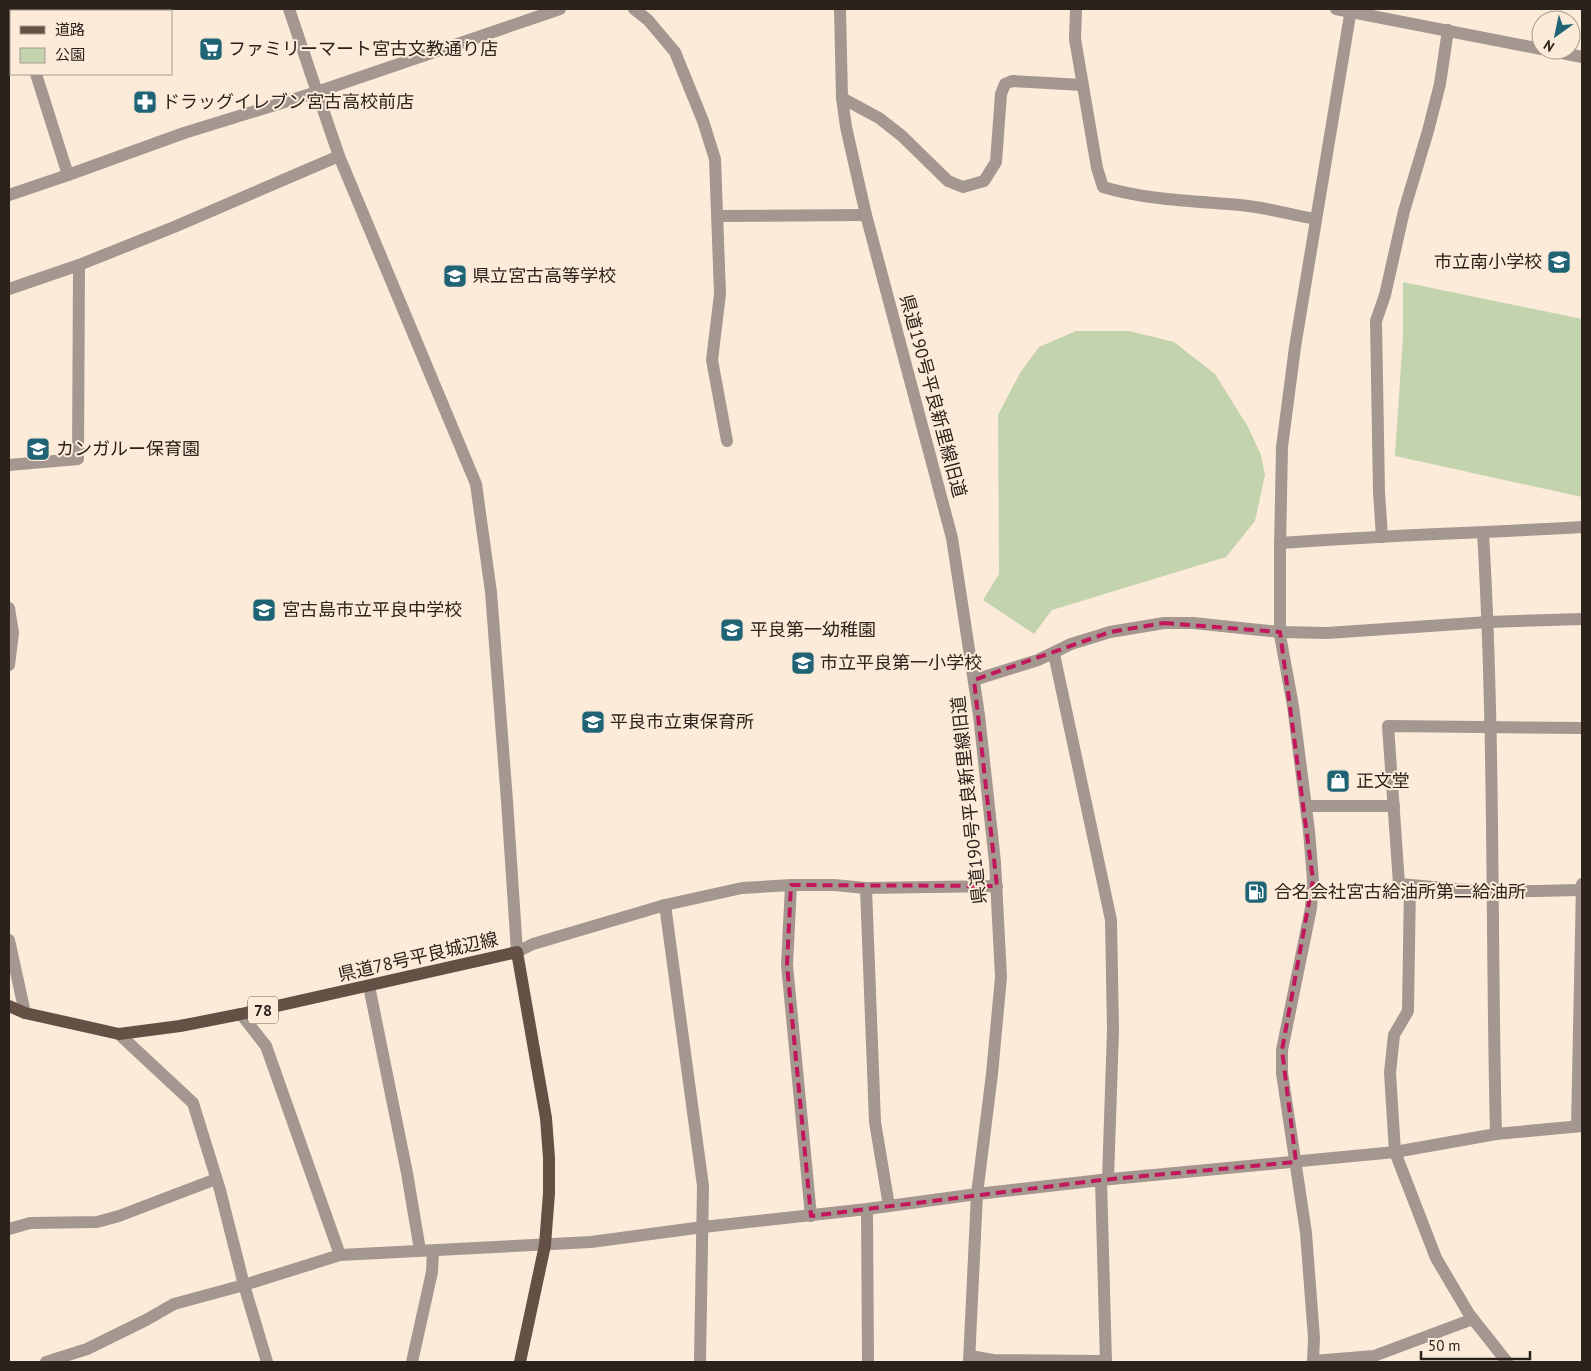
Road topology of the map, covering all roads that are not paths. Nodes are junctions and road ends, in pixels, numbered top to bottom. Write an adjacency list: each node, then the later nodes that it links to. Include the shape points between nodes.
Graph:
1 (289, 9): 12 (street)
2 (560, 9): 12 (street)
3 (634, 9): 18 (street, via 648,20 679,61 715,159)
4 (840, 9): 13 (street, 県道190号平良新里線旧道)
5 (1076, 9): 11 (street, via 1075,39)
6 (1336, 9): 7 (street)
7 (1351, 10): 8 (street); 19 (street)
8 (1448, 30): 9 (street); 26 (street, via 1440,84 1376,321 1378,492)
9 (1531, 47)
10 (36, 75): 15 (street)
11 (1082, 85): 13 (street, via 1012,81 1004,84 996,162 984,181 963,187 948,181 880,118); 19 (street, via 1102,187 1120,192 1242,205)
12 (318, 92): 14 (street); 15 (street, via 184,133)
13 (842, 98): 17 (street, 県道190号平良新里線旧道)
14 (339, 156): 20 (street); 47 (street, via 476,484 491,592)
15 (68, 175): 16 (street)
16 (9, 195)
17 (866, 215): 18 (street); 34 (street, 県道190号平良新里線旧道, via 952,538)
18 (718, 216): 22 (street, via 720,294 712,360)
19 (1316, 219): 27 (street, via 1282,447)
20 (79, 265): 21 (street); 23 (street, via 78,459)
21 (9, 289)
22 (727, 441)
23 (9, 465)
24 (1582, 527): 25 (street)
25 (1483, 533): 26 (street); 30 (street)
26 (1382, 537): 27 (street)
27 (1280, 542): 31 (street)
28 (9, 608): 33 (street, via 13,633)
29 (1582, 619): 30 (street)
30 (1488, 622): 31 (street, via 1327,633); 35 (street)
31 (1280, 632): 32 (street, via 1193,623 1164,624 1110,632 1071,644); 37 (street)
32 (1054, 654): 34 (street); 58 (street, via 1111,920 1113,1030)
33 (9, 665)
34 (974, 680): 41 (street, 県道190号平良新里線旧道, via 996,862)
35 (1491, 728): 36 (street); 38 (street, via 1388,726); 44 (street)
36 (1582, 728)
37 (1306, 806): 38 (street); 56 (street, via 1313,880 1311,908 1282,1050 1282,1073)
38 (1394, 806): 40 (street, via 1399,884)
39 (791, 885): 43 (street); 45 (street, via 742,888); 62 (street, via 788,965)
40 (1410, 885): 44 (street); 55 (street, via 1408,1011 1394,1036 1390,1072)
41 (996, 886): 43 (street); 59 (street, 県道190号平良新里線旧道, via 1001,976)
42 (1582, 887): 44 (street); 53 (street)
43 (866, 888): 60 (street, via 875,1122)
44 (1492, 892): 54 (street)
45 (665, 905): 47 (street, via 532,944); 63 (street, via 700,1154)
46 (9, 940): 50 (street)
47 (517, 952): 48 (main road, 県道78号平良城辺線 / 78); 65 (main road, 県道78号平良城辺線, via 546,1118 549,1166)
48 (369, 986): 51 (main road, 県道78号平良城辺線 / 78); 66 (street)
49 (9, 1006): 50 (main road, 県道78号平良城辺線 / 78)
50 (25, 1013): 52 (main road, 県道78号平良城辺線 / 78)
51 (241, 1014): 52 (main road, 県道78号平良城辺線 / 78); 68 (street, via 266,1046)
52 (119, 1034): 57 (street, via 193,1103)
53 (1580, 1126): 54 (street)
54 (1496, 1134): 55 (street)
55 (1395, 1152): 56 (street); 70 (street, via 1436,1258)
56 (1296, 1162): 58 (street); 72 (street, via 1306,1233)
57 (216, 1179): 64 (street, via 97,1222 30,1223); 69 (street)
58 (1104, 1180): 59 (street); 79 (street)
59 (977, 1194): 60 (street); 71 (street, 県道190号平良新里線旧道)
60 (889, 1206): 61 (street)
61 (867, 1209): 62 (street); 78 (street)
62 (811, 1216): 63 (street)
63 (703, 1228): 65 (street); 77 (street)
64 (9, 1230)
65 (546, 1245): 67 (street); 76 (main road, 県道78号平良城辺線)
66 (420, 1250): 67 (street); 68 (street)
67 (433, 1250): 75 (street, via 432,1272)
68 (340, 1255): 69 (street)
69 (244, 1285): 73 (street, via 174,1304 87,1349); 74 (street)
70 (1473, 1319): 72 (street, via 1374,1356); 80 (street)
71 (969, 1359): 79 (street)
72 (1313, 1361)
73 (46, 1362)
74 (267, 1362)
75 (412, 1362)
76 (520, 1362)
77 (700, 1362)
78 (868, 1362)
79 (1106, 1362)
80 (1507, 1362)

